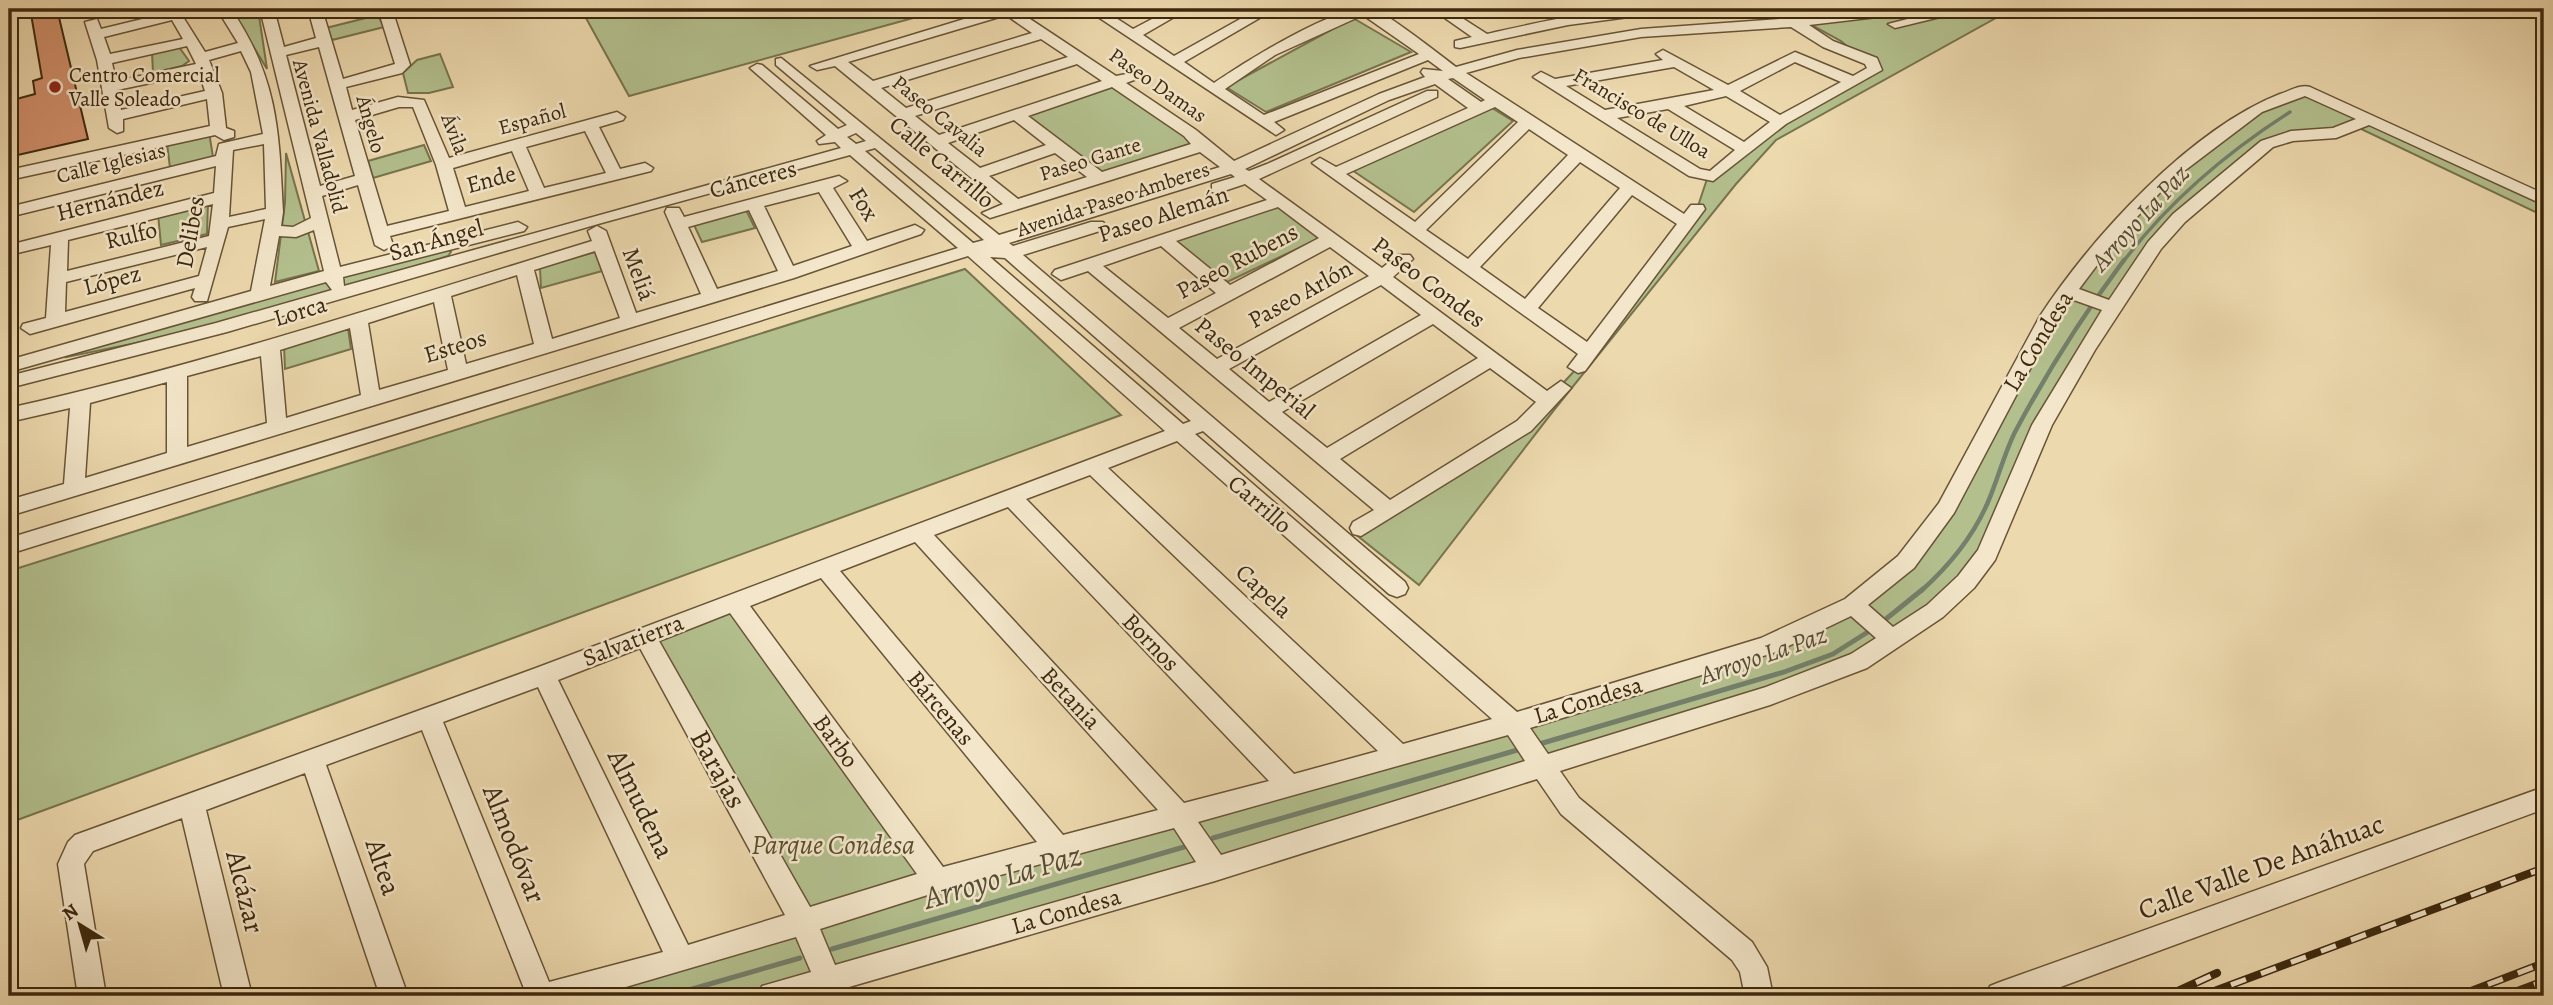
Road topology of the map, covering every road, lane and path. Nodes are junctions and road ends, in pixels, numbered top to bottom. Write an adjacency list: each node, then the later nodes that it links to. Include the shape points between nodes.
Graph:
1 (22, 9): 15 (main road)
2 (224, 9): 22 (street, Avenida Valladolid)
3 (267, 9): 24 (street, Avenida Valladolid)
4 (315, 9): 19 (street, Ángelo)
5 (385, 9): 41 (street, via 403,65)
6 (1097, 9): 20 (street)
7 (1181, 9): 20 (street)
8 (1268, 9): 32 (street)
9 (1364, 9): 26 (street); 44 (street, via 1299,36)
10 (1439, 9): 21 (street)
11 (1659, 9): 21 (street)
12 (1911, 9): 17 (street, Avenida Paseo Amberes)
13 (1966, 9): 17 (street, Avenida Paseo Amberes, via 1888,25)
14 (1007, 10): 18 (street, Paseo Damas); 29 (street)
15 (9, 12)
16 (173, 12): 25 (street, Delibes); 28 (street, via 94,28)
17 (1786, 24): 37 (street, Avenida Paseo Amberes, via 1683,28 1596,38 1517,54); 39 (street, Avenida Paseo Amberes, via 1622,48); 40 (street, via 1872,61 1875,70)
18 (1043, 34): 27 (street, Paseo Damas); 42 (street)
19 (322, 36): 24 (street); 41 (street, Ángelo)
20 (1133, 36): 32 (street)
21 (1483, 38): 23 (street)
22 (245, 41): 25 (street); 60 (street, Avenida Valladolid, via 261,80)
23 (1460, 44)
24 (275, 48): 82 (street, Avenida Valladolid)
25 (200, 53): 28 (street); 43 (street); 46 (street, Delibes)
26 (1429, 55): 30 (street); 37 (street)
27 (1080, 58): 38 (street, Paseo Damas); 50 (street)
28 (104, 60): 43 (street)
29 (837, 60): 33 (street); 42 (street, Paseo Cavalia)
30 (1412, 61): 36 (street); 44 (street, via 1269,126)
31 (781, 62): 59 (street, Calle Carrillo)
32 (1174, 62): 44 (street)
33 (817, 66)
34 (757, 68): 61 (street, Calle Carrillo)
35 (1137, 74): 38 (street)
36 (1436, 78): 37 (street, Avenida Paseo Amberes); 78 (street, Avenida Paseo Amberes, via 1364,106)
37 (1452, 80): 39 (street, Avenida Paseo Amberes); 49 (street); 79 (street, Avenida Paseo Amberes)
38 (1116, 82): 51 (street); 68 (street, Paseo Damas, via 1190,133)
39 (1468, 82): 47 (street)
40 (1854, 82): 45 (street, via 1805,58 1793,57); 56 (street)
41 (337, 85): 53 (street, Ángelo)
42 (870, 87): 50 (street, Paseo Cavalia)
43 (111, 88): 46 (street, via 117,122)
44 (1215, 89)
45 (1729, 91): 48 (street); 52 (street, Francisco de Ulloa, via 1670,58 1548,81); 56 (street)
46 (214, 93): 66 (street, Delibes)
47 (1496, 102): 49 (street); 55 (street)
48 (1671, 104): 52 (street); 67 (street)
49 (1479, 108): 104 (street, via 1327,168)
50 (904, 114): 62 (street, Paseo Cavalia)
51 (1017, 115): 62 (street); 65 (street)
52 (1605, 115): 67 (street, Francisco de Ulloa, via 1695,173 1718,174)
53 (347, 117): 71 (street, Ávila, via 414,100 421,106); 74 (street, Ángelo)
54 (617, 117): 58 (street, Español)
55 (1528, 121): 70 (street); 104 (street)
56 (1780, 121): 67 (street)
57 (2363, 123): 87 (street); 97 (street); 127 (street, La Condesa, via 2305,90 2257,109 2165,178 2127,216); 134 (street, La Condesa, via 2336,133 2291,136 2266,144 2179,218)
58 (590, 125): 64 (street, Español); 77 (street)
59 (858, 126): 61 (street, San Ángel); 63 (street, Calle Carrillo)
60 (271, 131): 66 (street); 93 (street, Avenida Valladolid)
61 (836, 135): 69 (street, Calle Carrillo); 73 (street, San Ángel)
62 (938, 141): 75 (street, Paseo Cavalia)
63 (877, 143): 69 (street, San Ángel); 110 (street, Calle Carrillo)
64 (517, 145): 71 (street, Español); 85 (street)
65 (1056, 147): 75 (street); 80 (street)
66 (222, 149): 76 (street); 92 (street, Calle Iglesias); 98 (street, Delibes)
67 (1744, 149)
68 (1195, 150): 78 (street, Paseo Damas); 80 (street, Paseo Gante)
69 (854, 151): 73 (street, San Ángel); 115 (street, Calle Carrillo)
70 (1577, 153): 83 (street); 120 (street)
71 (444, 165): 94 (street, Ávila)
72 (645, 168): 77 (street, Ende)
73 (756, 169): 84 (street, San Ángel); 111 (street, San Ángel)
74 (363, 173): 82 (street); 105 (street, Ángelo)
75 (979, 174): 90 (street, Paseo Cavalia)
76 (9, 175)
77 (615, 175): 85 (street, Ende)
78 (1226, 175): 79 (street, Paseo Damas); 91 (street, Paseo Damas); 110 (street, Avenida Paseo Amberes)
79 (1247, 178): 88 (street, Paseo Damas)
80 (1101, 180): 90 (street, Paseo Gante)
81 (831, 183): 89 (street, Cánceres); 112 (street, Fox)
82 (313, 187): 99 (street, Avenida Valladolid)
83 (1630, 187): 136 (street); 136 (street, via 1692,216 1583,360)
84 (694, 191): 86 (street, San Ángel); 96 (street)
85 (538, 192): 94 (street, Ende)
86 (667, 199): 100 (street, San Ángel); 101 (street)
87 (2544, 200)
88 (1280, 201): 91 (street, Paseo Alemán); 107 (street, Paseo Condes)
89 (755, 204): 96 (street, Cánceres); 122 (street)
90 (1016, 206): 95 (street, Paseo Gante)
91 (1261, 208): 108 (street, Paseo Alemán)
92 (9, 212)
93 (274, 213): 98 (street); 99 (street, via 296,232); 128 (street, Avenida Valladolid)
94 (458, 213): 105 (street, Ende)
95 (990, 214)
96 (709, 216): 101 (street, Cánceres)
97 (2544, 216)
98 (220, 217): 106 (street, Hernández); 125 (street, Rulfo); 126 (street, Delibes)
99 (321, 219): 121 (street, Avenida Valladolid)
100 (592, 220): 102 (street, San Ángel); 109 (street, Meliá)
101 (679, 224): 131 (street)
102 (568, 227): 111 (street, San Ángel); 116 (street)
103 (915, 230): 112 (street, Esteos)
104 (1416, 230): 120 (street)
105 (381, 233): 114 (street, Ángelo)
106 (60, 237): 113 (street, Hernández); 125 (street)
107 (1331, 239): 124 (street, Paseo Condes); 130 (street, Paseo Rubens)
108 (1164, 240): 118 (street, Paseo Alemán); 130 (street)
109 (602, 243): 116 (street, Lorca); 140 (street, Meliá)
110 (1002, 248): 115 (street, Avenida Paseo Amberes); 158 (street, Calle Carrillo)
111 (466, 249): 121 (street, San Ángel); 133 (street, San Ángel)
112 (863, 249): 122 (street, Esteos)
113 (9, 250)
114 (386, 250)
115 (971, 250): 160 (street, Carrillo); 170 (street)
116 (578, 251): 119 (street, Lorca)
117 (1404, 259): 124 (street, Paseo Arlón)
118 (1090, 264): 123 (street, Paseo Alemán); 141 (street, Paseo Imperial)
119 (524, 267): 129 (street, Lorca); 145 (street)
120 (1469, 268): 136 (street)
121 (333, 274): 128 (street, San Ángel); 133 (street, Avenida Valladolid)
122 (788, 274): 131 (street, Esteos)
123 (1060, 274)
124 (1382, 277): 137 (street, Paseo Condes); 150 (street, Paseo Arlón)
125 (58, 279): 138 (street)
126 (207, 279): 132 (street, Delibes); 138 (street, López)
127 (2071, 293): 134 (street); 174 (street, La Condesa, via 2023,361 1947,508 1906,562)
128 (260, 294): 148 (street, San Ángel)
129 (441, 294): 139 (street, Lorca); 151 (street)
130 (1229, 294): 141 (street, Paseo Rubens)
131 (711, 296): 140 (street, Esteos)
132 (201, 297)
133 (330, 297): 135 (street, San Ángel); 143 (street, Avenida Valladolid)
134 (2107, 305): 176 (street, La Condesa, via 2042,425 1987,554 1935,611)
135 (296, 307): 144 (street); 148 (street, San Ángel)
136 (1527, 309)
137 (1434, 316): 147 (street, Paseo Condes); 156 (street)
138 (55, 321): 142 (street, López)
139 (358, 321): 143 (street, Lorca); 154 (street)
140 (630, 321): 145 (street, Esteos)
141 (1166, 327): 150 (street, Paseo Imperial)
142 (30, 328)
143 (329, 329): 144 (street, Lorca)
144 (301, 337): 146 (street, Lorca)
145 (544, 346): 151 (street, Esteos)
146 (270, 347): 152 (street, Lorca); 159 (street)
147 (1491, 359): 162 (street); 167 (street, Paseo Condes, via 1555,395 1524,425)
148 (54, 362): 149 (street, San Ángel); 153 (street, San Ángel)
149 (9, 366)
150 (1216, 368): 156 (street, Paseo Imperial)
151 (458, 372): 154 (street, Esteos)
152 (177, 373): 155 (street, Lorca); 161 (street)
153 (9, 382)
154 (371, 398): 159 (street, Esteos)
155 (81, 399): 157 (street, Lorca); 164 (street)
156 (1268, 411): 162 (street, Paseo Imperial)
157 (9, 415)
158 (1205, 423): 160 (street); 172 (street, Calle Carrillo)
159 (277, 425): 161 (street, Esteos)
160 (1180, 435): 163 (street, Salvatierra); 179 (street, Carrillo)
161 (177, 456): 164 (street, Esteos)
162 (1326, 458): 167 (street, Paseo Imperial)
163 (1094, 467): 165 (street, Salvatierra); 180 (street, Capela)
164 (74, 488): 166 (street, Esteos)
165 (1012, 498): 169 (street, Salvatierra); 183 (street, Bornos)
166 (9, 508)
167 (1388, 510): 168 (street)
168 (1361, 528)
169 (920, 533): 171 (street, Salvatierra); 186 (street, Betania)
170 (9, 546)
171 (825, 568): 173 (street, Salvatierra); 187 (street, Bárcenas)
172 (1397, 588)
173 (734, 601): 175 (street, Salvatierra); 189 (street, Barbo)
174 (1856, 607): 176 (street); 179 (street, La Condesa, via 1768,645)
175 (644, 635): 177 (street, Salvatierra); 190 (street, Barajas)
176 (1889, 637): 182 (street, La Condesa, via 1859,661 1821,677)
177 (544, 675): 178 (street, Salvatierra); 191 (street, Almudena)
178 (429, 716): 181 (street, Salvatierra); 196 (street, Almodóvar)
179 (1515, 726): 180 (street, La Condesa); 182 (street, Carrillo)
180 (1398, 754): 183 (street, La Condesa)
181 (312, 760): 185 (street, Salvatierra); 195 (street, Altea)
182 (1540, 762): 188 (street, La Condesa); 198 (street, Carrillo, via 1570,806 1742,951 1753,967)
183 (1290, 786): 186 (street, La Condesa)
184 (2544, 798): 199 (street, Calle Valle De Anáhuac)
185 (191, 802): 193 (street, Salvatierra, via 84,843 77,850 71,864); 194 (street, Alcázar)
186 (1180, 816): 187 (street, La Condesa); 188 (street, Betania)
187 (1057, 847): 189 (street, La Condesa)
188 (1215, 869): 192 (street, La Condesa)
189 (937, 880): 190 (street, La Condesa)
190 (804, 923): 191 (street, La Condesa); 192 (street, Barajas)
191 (681, 960): 196 (street, La Condesa)
192 (828, 980): 197 (street, La Condesa)
193 (92, 996)
194 (238, 996)
195 (394, 996)
196 (543, 996)
197 (772, 996)
198 (1759, 996)
199 (2000, 996)

